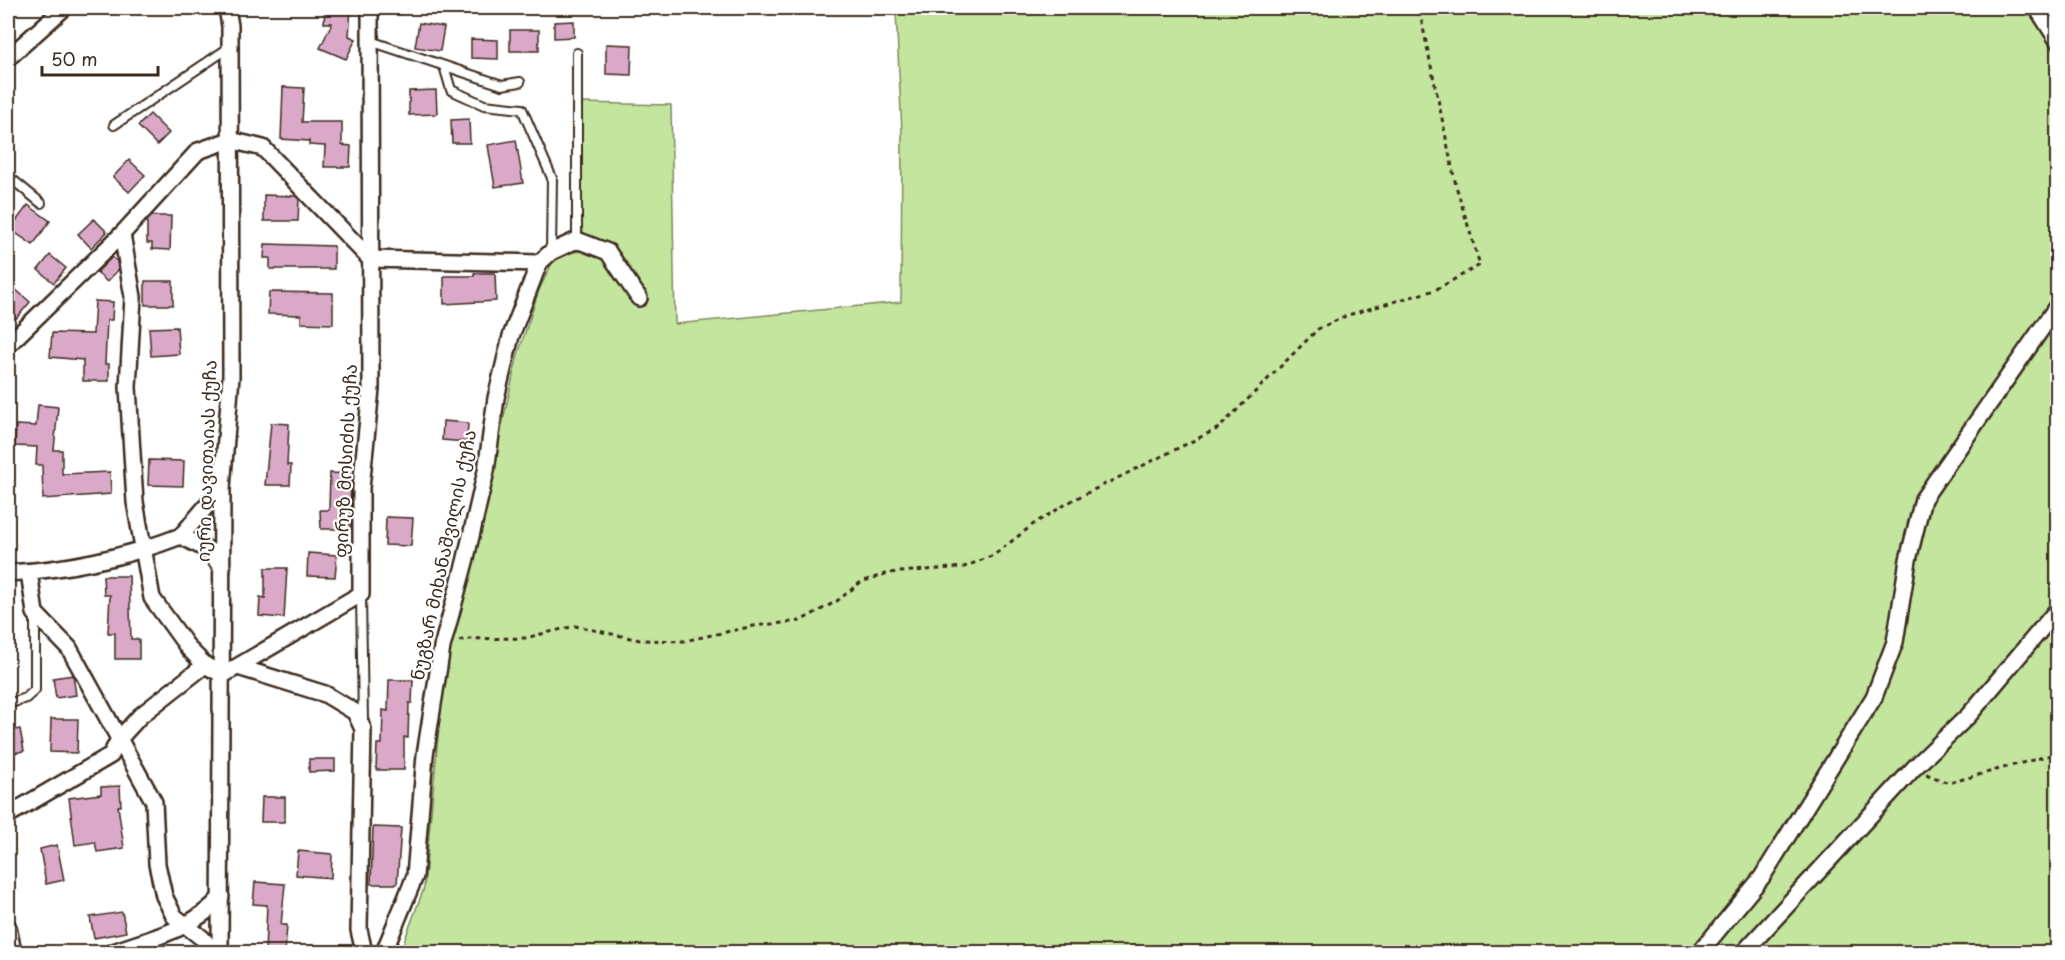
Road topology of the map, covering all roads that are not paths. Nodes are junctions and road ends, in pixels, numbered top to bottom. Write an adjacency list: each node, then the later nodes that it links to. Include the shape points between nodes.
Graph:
1 (63, 8): 9 (street)
2 (227, 8): 7 (street, იური დავითაიას ქუჩა)
3 (370, 8): 5 (street, ფირუზ მოსიძის ქუჩა)
4 (2037, 8): 6 (street)
5 (369, 40): 10 (lane); 19 (street, ფირუზ მოსიძის ქუჩა)
6 (2058, 41)
7 (230, 47): 12 (lane); 13 (street, იური დავითაიას ქუჩა)
8 (577, 52): 17 (lane)
9 (8, 58)
10 (444, 66): 11 (lane, via 502,85); 18 (lane, via 451,90 484,105 522,109 552,178)
11 (520, 82)
12 (114, 125)
13 (230, 140): 16 (street, via 198,151); 19 (street, via 263,148); 24 (street, იური დავითაიას ქუჩა, via 231,376)
14 (8, 176): 15 (lane)
15 (41, 203)
16 (122, 234): 23 (street); 26 (street, via 133,297 128,387)
17 (578, 240): 18 (street, ნუგზარ მიხანაშვილის ქუჩა); 21 (street, via 608,252)
18 (551, 252): 20 (street, ნუგზარ მიხანაშვილის ქუჩა)
19 (370, 259): 20 (street); 30 (street, ფირუზ მოსიძის ქუჩა, via 371,389 361,488)
20 (538, 263): 48 (street, ნუგზარ მიხანაშვილის ქუჩა, via 511,336 496,398 486,471 442,647 425,755 415,876)
21 (639, 298)
22 (2058, 305): 49 (street, via 1923,499 1895,642 1874,697 1762,877)
23 (8, 345)
24 (222, 488): 25 (street); 27 (street, იური დავითაიას ქუჩა)
25 (181, 536): 26 (street); 27 (street, via 210,551)
26 (142, 551): 28 (street); 33 (street, via 152,598)
27 (222, 569): 35 (street, იური დავითაიას ქუჩა)
28 (29, 572): 29 (street); 32 (street)
29 (8, 573)
30 (361, 594): 34 (street); 37 (lane, ფირუზ მოსიძის ქუჩა)
31 (2058, 609): 50 (street, via 1969,715 1914,768)
32 (35, 613): 36 (lane, via 35,690); 38 (street, via 69,648)
33 (205, 665): 35 (street); 38 (street, via 140,716)
34 (238, 667): 35 (street); 37 (street, via 325,694 355,712)
35 (223, 675): 40 (street, იური დავითაიას ქუჩა)
36 (8, 704)
37 (363, 729): 47 (street, ფირუზ მოსიძის ქუჩა, via 359,930)
38 (119, 739): 39 (street, via 111,755); 42 (street, via 154,802 157,864 164,896 174,916)
39 (8, 815)
40 (221, 897): 42 (street); 46 (street, იური დავითაიას ქუჩა)
41 (8, 927): 43 (street)
42 (186, 927): 44 (street); 45 (street)
43 (13, 952)
44 (112, 952)
45 (215, 952)
46 (220, 952)
47 (364, 952)
48 (384, 952)
49 (1700, 952)
50 (1744, 952)

